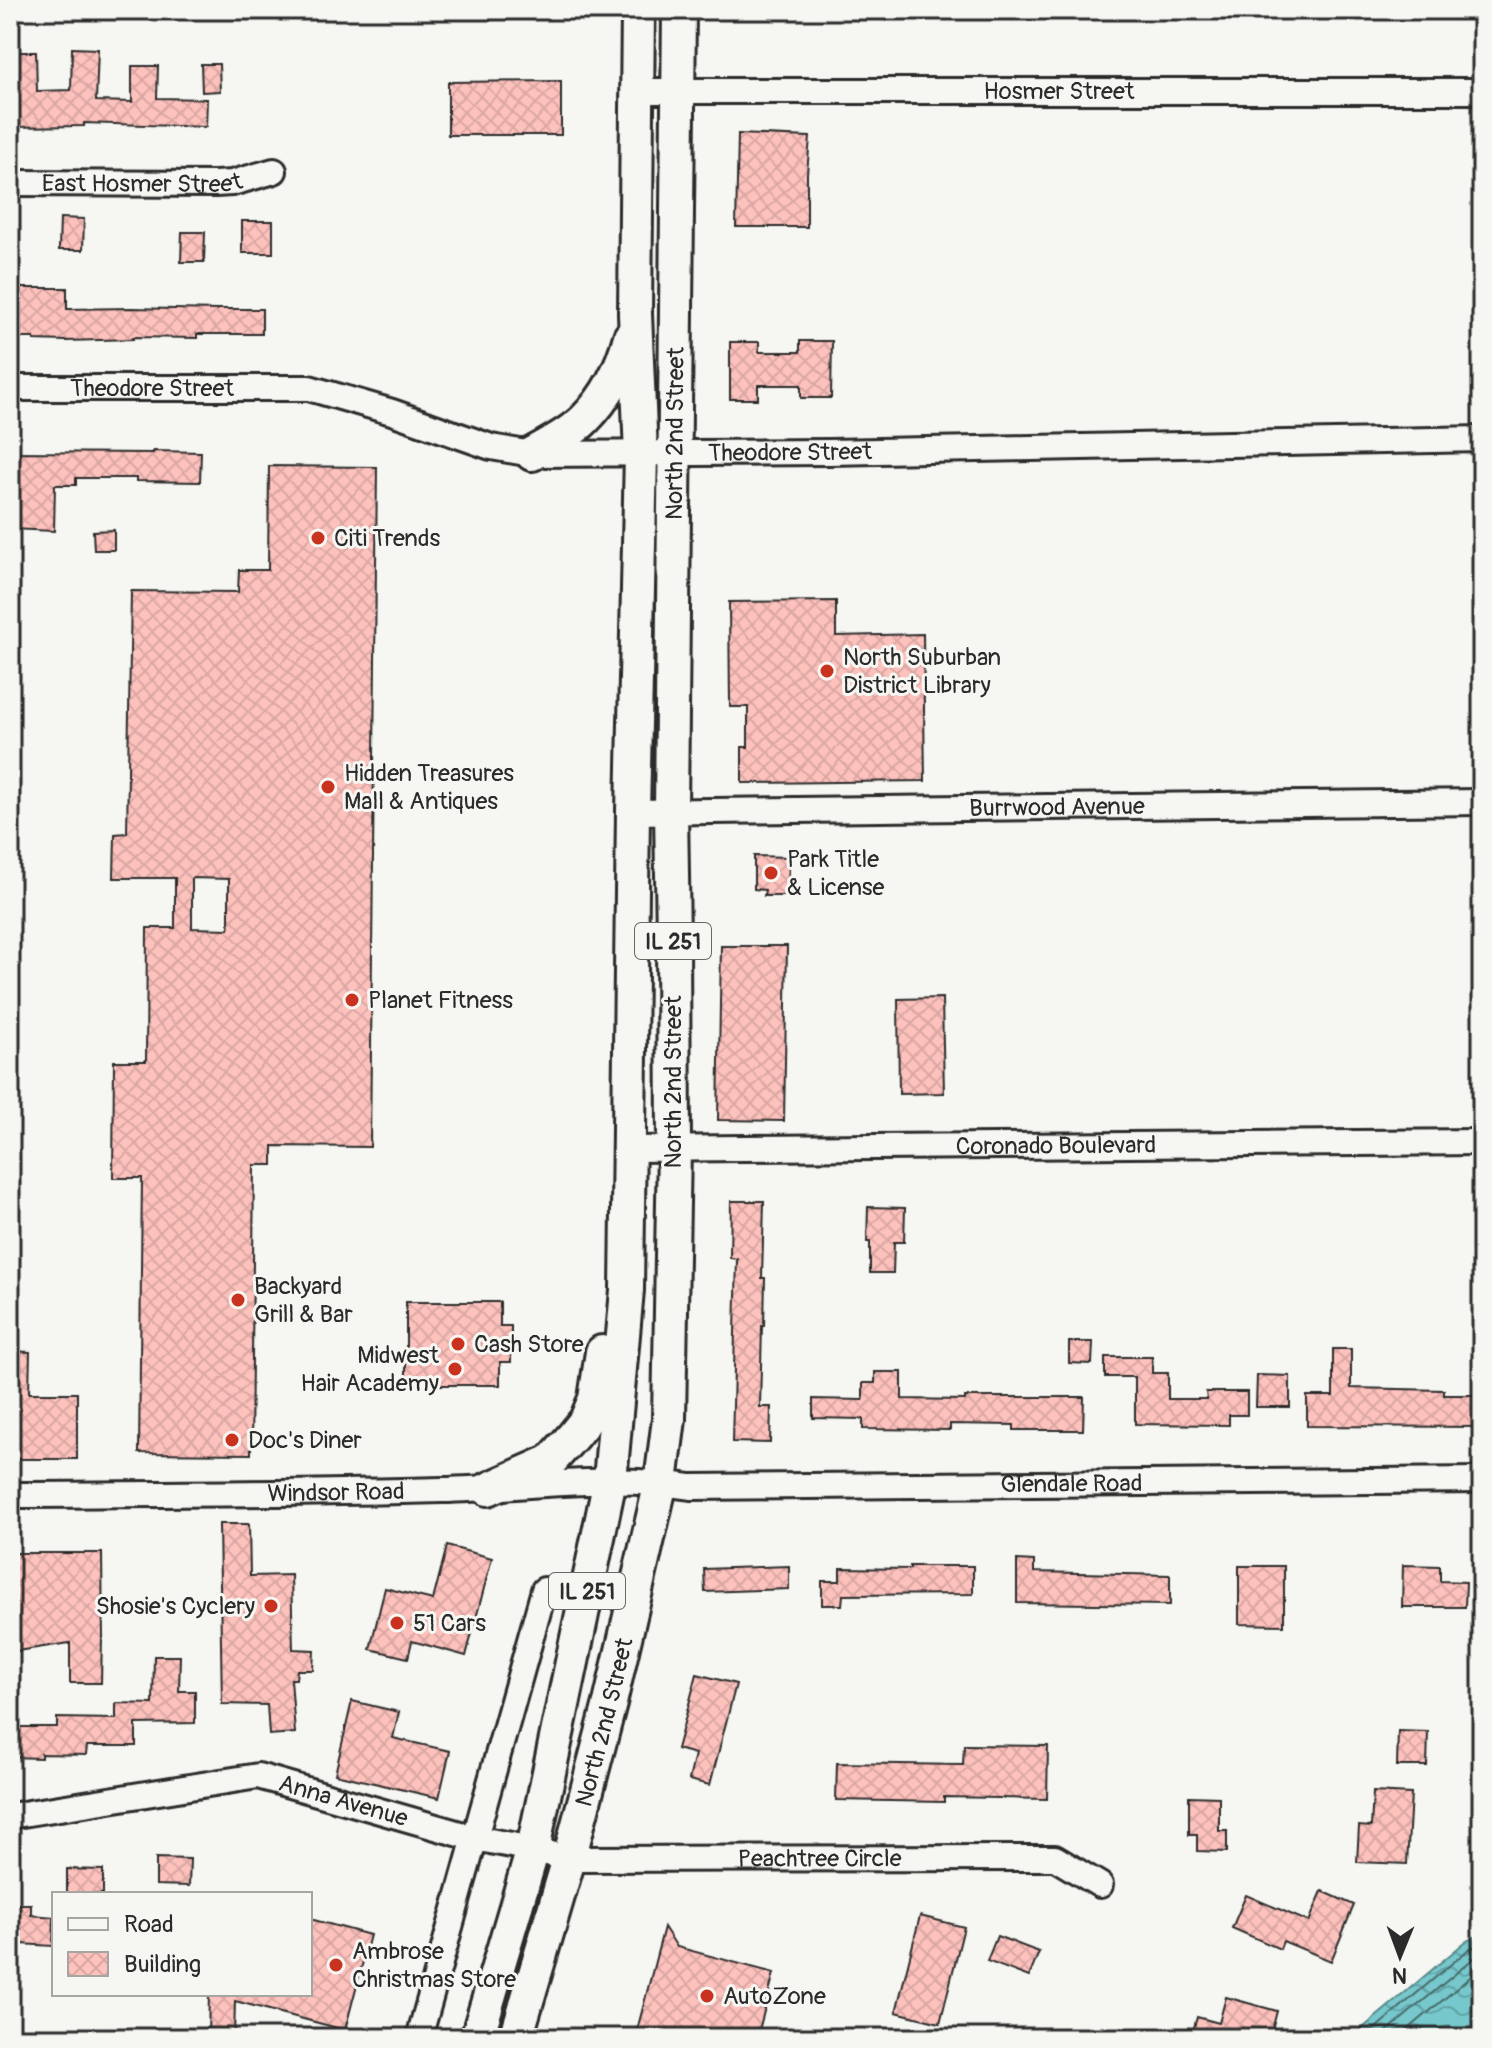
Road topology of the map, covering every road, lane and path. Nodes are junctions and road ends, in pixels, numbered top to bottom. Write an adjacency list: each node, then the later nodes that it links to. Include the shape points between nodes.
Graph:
1 (638, 10): 3 (main road, North 2nd Street / IL 251)
2 (679, 10): 4 (main road, North 2nd Street / IL 251)
3 (637, 91): 4 (street, Hosmer Street); 8 (main road, North 2nd Street / IL 251)
4 (679, 91): 5 (street, Hosmer Street); 11 (main road, North 2nd Street / IL 251)
5 (1482, 91)
6 (274, 171): 7 (street, East Hosmer Street, via 215,184)
7 (10, 183)
8 (635, 314): 12 (main road, via 625,356 592,409); 13 (main road, North 2nd Street / IL 251)
9 (10, 388): 12 (street, Theodore Street, via 309,388 491,447)
10 (1482, 439): 11 (street, Theodore Street)
11 (675, 453): 13 (street, Theodore Street); 15 (main road, North 2nd Street / IL 251)
12 (532, 454): 13 (street, Theodore Street)
13 (641, 454): 16 (main road, North 2nd Street / IL 251)
14 (1482, 802): 15 (street, Burrwood Avenue)
15 (671, 811): 16 (street, Burrwood Avenue); 18 (main road, North 2nd Street / IL 251)
16 (633, 812): 19 (main road, North 2nd Street / IL 251)
17 (1482, 1142): 18 (street, Coronado Boulevard)
18 (674, 1148): 19 (street, Coronado Boulevard); 23 (main road, North 2nd Street / IL 251, via 669,1419)
19 (630, 1149): 20 (main road, North 2nd Street / IL 251)
20 (627, 1290): 21 (main road, North 2nd Street / IL 251); 24 (main road, via 604,1338 595,1399 586,1420 551,1461)
21 (610, 1480): 23 (street, Windsor Road); 24 (street, Windsor Road); 29 (main road, North 2nd Street / IL 251)
22 (1482, 1480): 23 (street, Glendale Road, via 691,1487)
23 (661, 1482): 30 (main road, North 2nd Street / IL 251)
24 (488, 1489): 25 (street, Windsor Road)
25 (10, 1495)
26 (544, 1590): 28 (street)
27 (10, 1816): 28 (street, Anna Avenue, via 258,1776)
28 (474, 1838): 29 (street, Anna Avenue); 32 (street)
29 (533, 1849): 30 (street, Peachtree Circle); 33 (main road, North 2nd Street / IL 251)
30 (569, 1859): 31 (street, Peachtree Circle, via 1055,1858); 34 (main road, North 2nd Street / IL 251)
31 (1100, 1885)
32 (419, 2038)
33 (477, 2038)
34 (516, 2038)

